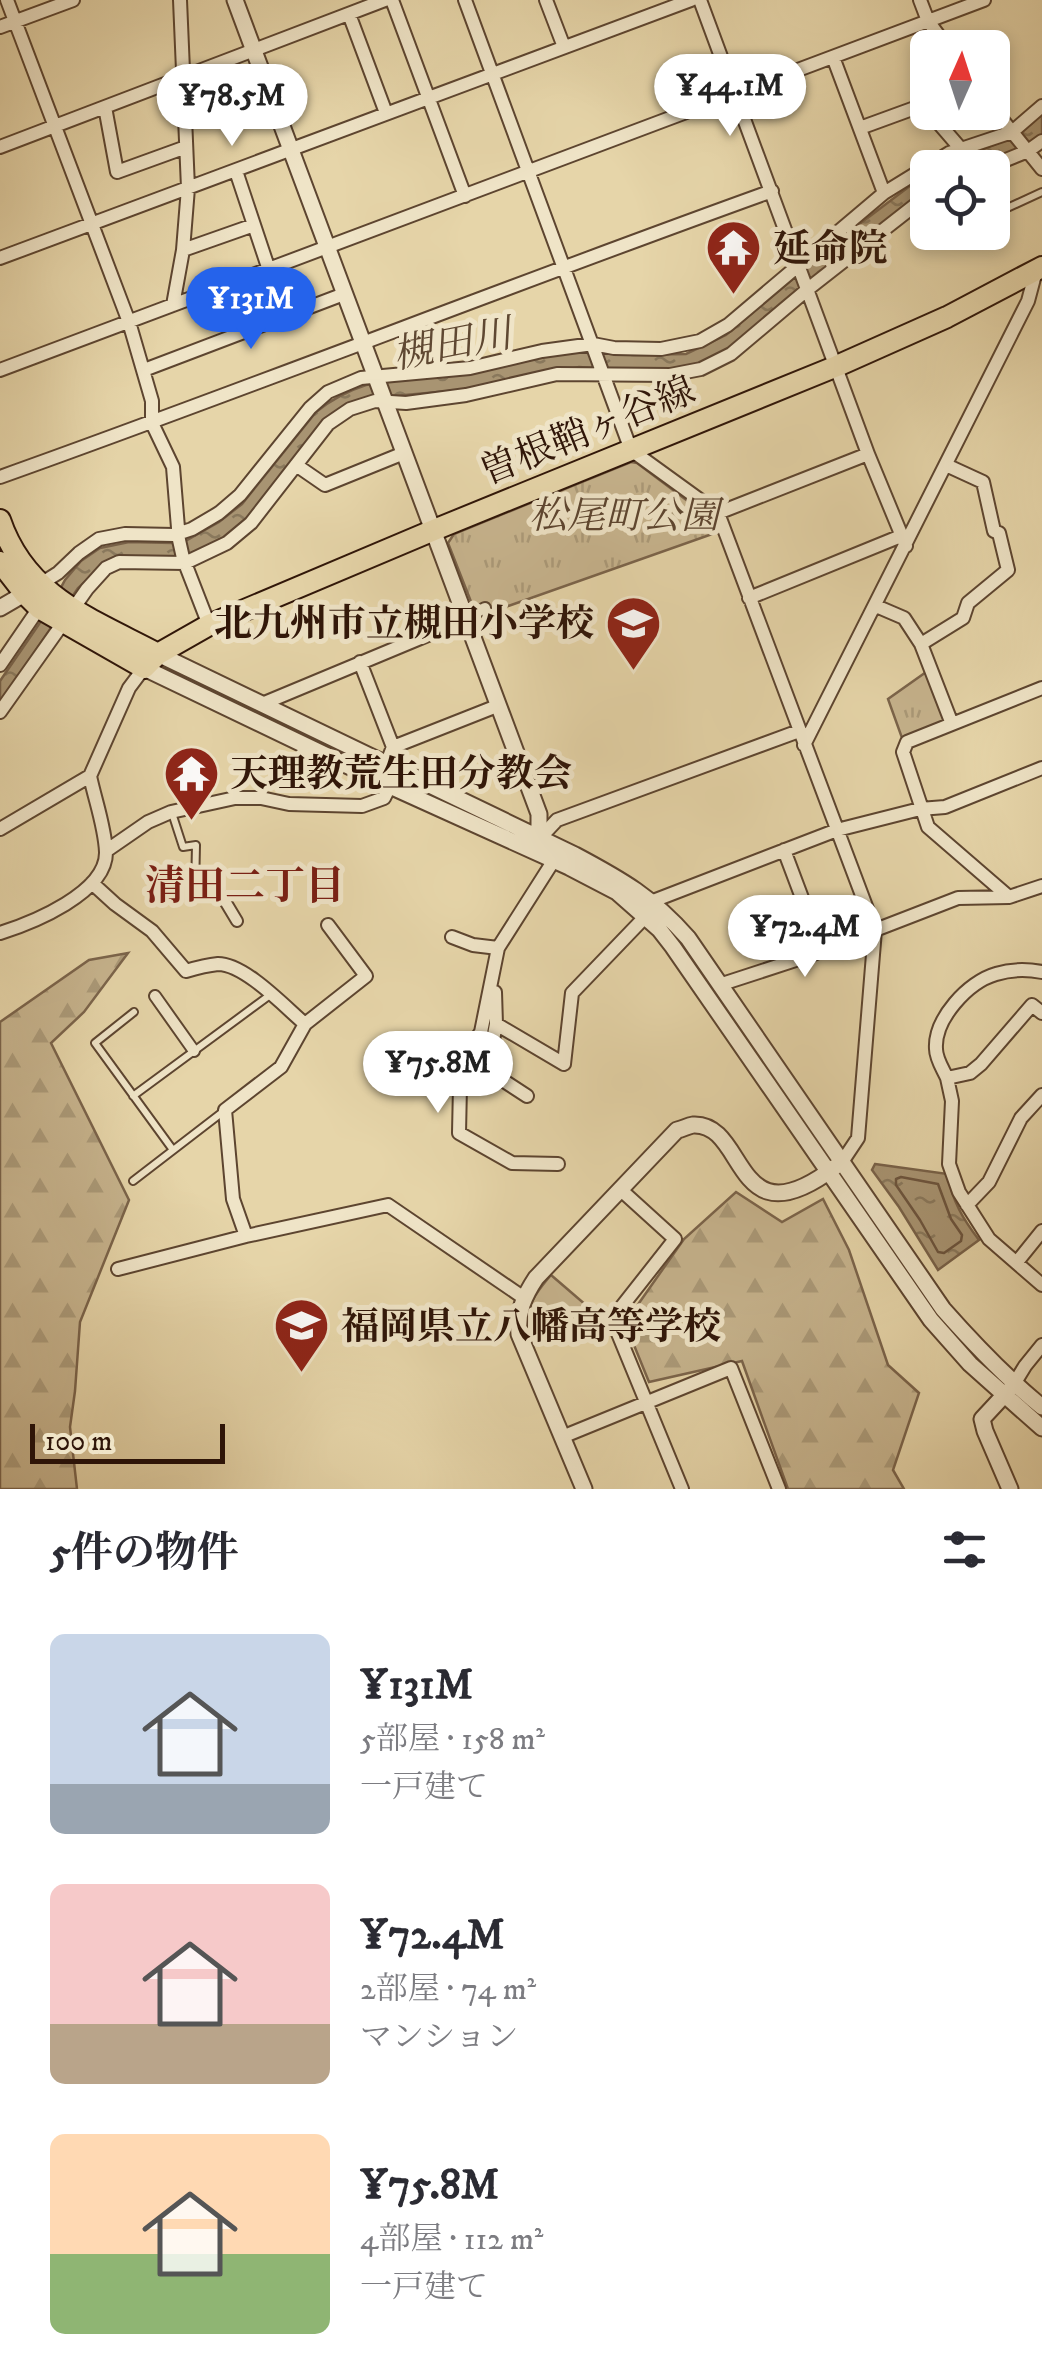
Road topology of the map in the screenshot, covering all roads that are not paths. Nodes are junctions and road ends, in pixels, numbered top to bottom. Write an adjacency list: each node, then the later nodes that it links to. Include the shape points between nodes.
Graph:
1 (8, 0): 14 (street)
2 (73, 0): 14 (street)
3 (180, 0): 21 (street)
4 (235, 0): 18 (street)
5 (389, 0): 12 (street); 23 (street)
6 (465, 0): 20 (street)
7 (546, 0): 17 (street)
8 (691, 0): 17 (street)
9 (700, 0): 22 (street)
10 (920, 0): 13 (street)
11 (984, 0): 13 (street)
12 (349, 14): 18 (street); 27 (street)
13 (928, 21): 16 (street); 19 (street)
14 (16, 22): 15 (street); 28 (street)
15 (0, 28)
16 (935, 30)
17 (564, 47): 20 (street)
18 (254, 50): 21 (street); 36 (street)
19 (833, 57): 22 (street); 29 (street)
20 (492, 74): 23 (street); 42 (street)
21 (184, 77): 25 (street); 35 (street)
22 (735, 94): 42 (street); 44 (street)
23 (428, 98): 27 (street); 47 (street)
24 (1042, 106): 32 (street)
25 (105, 107): 28 (street); 35 (street, via 117,172)
26 (910, 110): 29 (street)
27 (386, 113): 36 (street)
28 (55, 126): 34 (street); 50 (street)
29 (860, 128): 46 (street)
30 (944, 130): 37 (street)
31 (1010, 130): 32 (street)
32 (1012, 132): 37 (street); 38 (street)
33 (1042, 141): 38 (street)
34 (0, 147)
35 (186, 147): 43 (street)
36 (290, 149): 41 (street); 52 (street)
37 (961, 149): 46 (street)
38 (1028, 152): 39 (street); 40 (street)
39 (1010, 159)
40 (1042, 169)
41 (236, 171): 43 (street); 51 (street)
42 (528, 172): 47 (street); 56 (street)
43 (188, 188): 50 (street); 53 (street)
44 (772, 191): 55 (street); 56 (street)
45 (1042, 192): 48 (lane)
46 (884, 193): 55 (street)
47 (465, 196): 52 (street)
48 (1010, 207)
49 (910, 209): 59 (street)
50 (92, 224): 54 (street); 62 (street)
51 (254, 225): 53 (street); 57 (street)
52 (327, 248): 57 (street); 60 (street)
53 (182, 250): 61 (street)
54 (0, 258)
55 (799, 264): 59 (street); 64 (street, via 700,341 662,349)
56 (564, 266): 63 (street); 64 (street)
57 (269, 270): 61 (street)
58 (1040, 272): 65 (main road, 曽根鞘ヶ谷線); 75 (street)
59 (808, 289): 65 (street); 68 (street, via 732,354 701,369 670,376)
60 (344, 294): 63 (street); 67 (street)
61 (173, 305): 62 (street)
62 (129, 322): 66 (street); 67 (street)
63 (363, 344): 69 (street); 70 (street)
64 (594, 346): 68 (street); 69 (street, via 396,376)
65 (836, 366): 71 (main road, 曽根鞘ヶ谷線); 73 (street)
66 (0, 370)
67 (144, 370): 70 (street)
68 (601, 370): 69 (street, via 406,403); 71 (street)
69 (380, 389): 72 (street); 74 (street, via 374,401 328,424); 80 (street, via 360,378 328,392 240,495)
70 (152, 423): 76 (street); 80 (street, via 173,466)
71 (631, 450): 77 (street); 79 (main road, 曽根鞘ヶ谷線)
72 (404, 453): 74 (street, via 325,484); 79 (street)
73 (868, 454): 77 (street); 81 (street)
74 (296, 464): 82 (street, via 251,523 227,542)
75 (946, 465): 81 (street); 91 (street, via 983,482 1008,570 968,603 963,618)
76 (0, 478)
77 (718, 513): 85 (street)
78 (0, 520): 84 (main road)
79 (434, 530): 88 (street); 90 (main road, 曽根鞘ヶ谷線)
80 (179, 536): 82 (street); 84 (street, via 99,539)
81 (904, 541): 85 (street); 86 (street)
82 (184, 560): 89 (street, via 106,568); 90 (street)
83 (0, 562): 84 (main road)
84 (38, 595): 87 (street); 89 (main road); 94 (street)
85 (748, 598): 100 (street)
86 (876, 606): 91 (street, via 904,618); 101 (street)
87 (0, 608)
88 (476, 614): 93 (street); 97 (street)
89 (66, 615): 92 (main road); 98 (street)
90 (209, 625): 92 (main road, 曽根鞘ヶ谷線)
91 (921, 644): 99 (street)
92 (151, 661): 96 (street); 105 (street, via 130,688); 106 (street)
93 (360, 662): 96 (street); 102 (street)
94 (0, 665)
95 (1042, 688): 99 (street)
96 (262, 704): 103 (street)
97 (498, 706): 102 (street); 111 (street, via 539,814)
98 (0, 712)
99 (952, 724): 107 (street, via 907,742 903,752)
100 (799, 730): 101 (street); 111 (street, via 557,820)
101 (804, 745): 110 (street)
102 (393, 748): 103 (street)
103 (386, 766): 111 (street)
104 (1042, 768): 107 (street, via 945,807)
105 (90, 776): 109 (street); 113 (street)
106 (390, 786): 108 (street, via 384,798 362,806 235,798); 111 (street)
107 (920, 809): 110 (street); 119 (street, via 928,827)
108 (171, 812): 113 (street); 117 (lane, via 184,847 196,845)
109 (0, 828)
110 (837, 830): 112 (street); 124 (street)
111 (538, 846): 114 (street); 120 (street, via 624,881)
112 (784, 850): 120 (street); 128 (street)
113 (106, 851): 115 (street)
114 (554, 860): 121 (street, via 617,892); 127 (street)
115 (92, 883): 125 (street, via 39,920); 132 (street, via 152,930 186,971 233,967)
116 (1042, 886): 119 (street)
117 (195, 890)
118 (222, 896): 122 (street)
119 (1008, 897): 124 (street, via 958,898)
120 (653, 901): 121 (street); 131 (street)
121 (642, 915): 137 (street, via 572,993 564,1064); 149 (street, via 673,946)
122 (238, 921)
123 (328, 925): 136 (street, via 366,976)
124 (874, 930): 128 (street); 147 (street, via 858,1138)
125 (0, 933)
126 (452, 936): 127 (street)
127 (498, 948): 129 (street)
128 (822, 951): 131 (street)
129 (494, 970): 137 (street); 141 (street, via 481,1032 452,1074)
130 (1042, 972): 140 (street, via 991,975 962,995 936,1039)
131 (719, 985): 147 (street)
132 (271, 995): 136 (street); 138 (lane)
133 (155, 996): 138 (street)
134 (134, 1012): 143 (lane, via 95,1044)
135 (1042, 1013): 140 (street, via 1032,1005 981,1064)
136 (305, 1024): 145 (street, via 281,1067)
137 (496, 1024): 139 (street)
138 (194, 1051): 143 (lane)
139 (491, 1051): 144 (street, via 487,1070); 148 (street, via 460,1086 459,1133 512,1163)
140 (947, 1078): 152 (street, via 950,1164)
141 (408, 1087)
142 (1042, 1095): 152 (street, via 1021,1118 990,1182)
143 (133, 1096): 146 (lane)
144 (527, 1096)
145 (225, 1110): 146 (lane); 154 (street, via 234,1199)
146 (173, 1150): 150 (lane)
147 (842, 1162): 149 (street); 160 (street)
148 (558, 1164)
149 (828, 1172): 151 (street, via 796,1192 761,1190 715,1134 694,1125 677,1130); 160 (street, via 931,1320 970,1364)
150 (133, 1181)
151 (622, 1190): 158 (street); 161 (street, via 675,1239 612,1319)
152 (968, 1204): 155 (street, via 989,1239)
153 (1042, 1231): 155 (street)
154 (246, 1236): 156 (street); 158 (street, via 388,1205)
155 (1017, 1262): 157 (street)
156 (118, 1268)
157 (1042, 1285)
158 (524, 1298): 164 (street, via 519,1334)
159 (1042, 1345): 160 (street)
160 (1008, 1390): 162 (street); 163 (street); 168 (street, via 982,1420)
161 (646, 1403): 164 (street); 166 (street); 167 (street, via 731,1368)
162 (1042, 1407)
163 (1042, 1428)
164 (562, 1436): 165 (street)
165 (584, 1489)
166 (682, 1489)
167 (779, 1489)
168 (1010, 1489)

